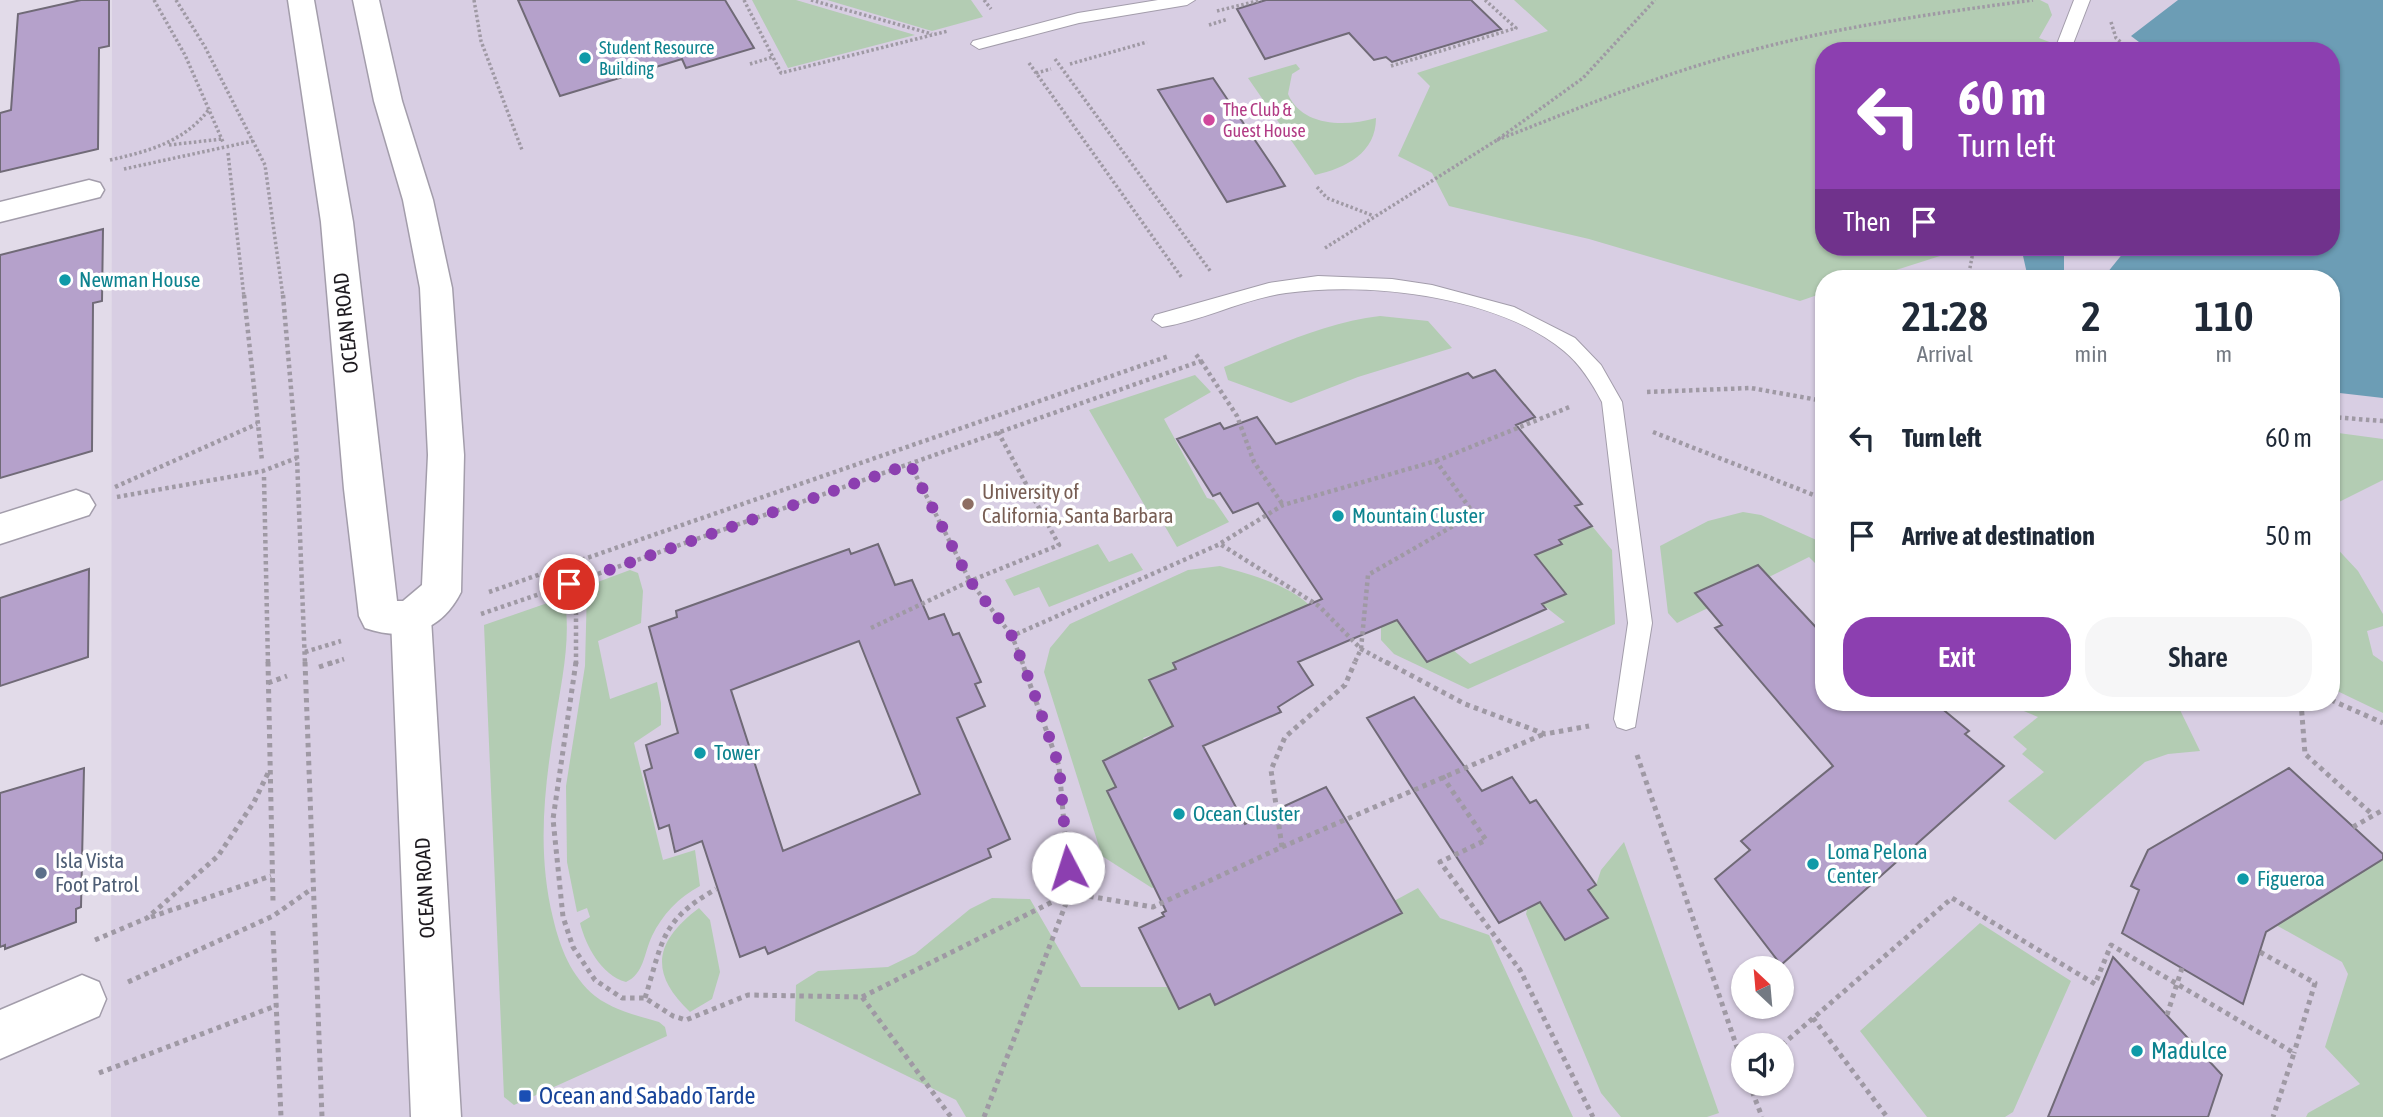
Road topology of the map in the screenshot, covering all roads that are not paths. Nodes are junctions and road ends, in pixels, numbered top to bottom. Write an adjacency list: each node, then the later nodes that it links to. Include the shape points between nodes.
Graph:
1 (301, 0): 12 (street, OCEAN ROAD, via 337,222 379,616)
2 (366, 0): 12 (street, via 436,288 446,455 441,592)
3 (1187, 0): 6 (lane, via 1078,18)
4 (2082, 0): 5 (lane)
5 (2066, 42)
6 (979, 44)
7 (89, 190): 8 (street)
8 (0, 212)
9 (1162, 320): 13 (lane, via 1192,316 1284,286 1390,284 1490,307 1535,323 1569,344 1595,371 1612,402 1640,623)
10 (76, 505): 11 (street)
11 (0, 530)
12 (411, 618): 16 (street, OCEAN ROAD)
13 (1626, 719)
14 (82, 999): 15 (street)
15 (0, 1035)
16 (436, 1117)

